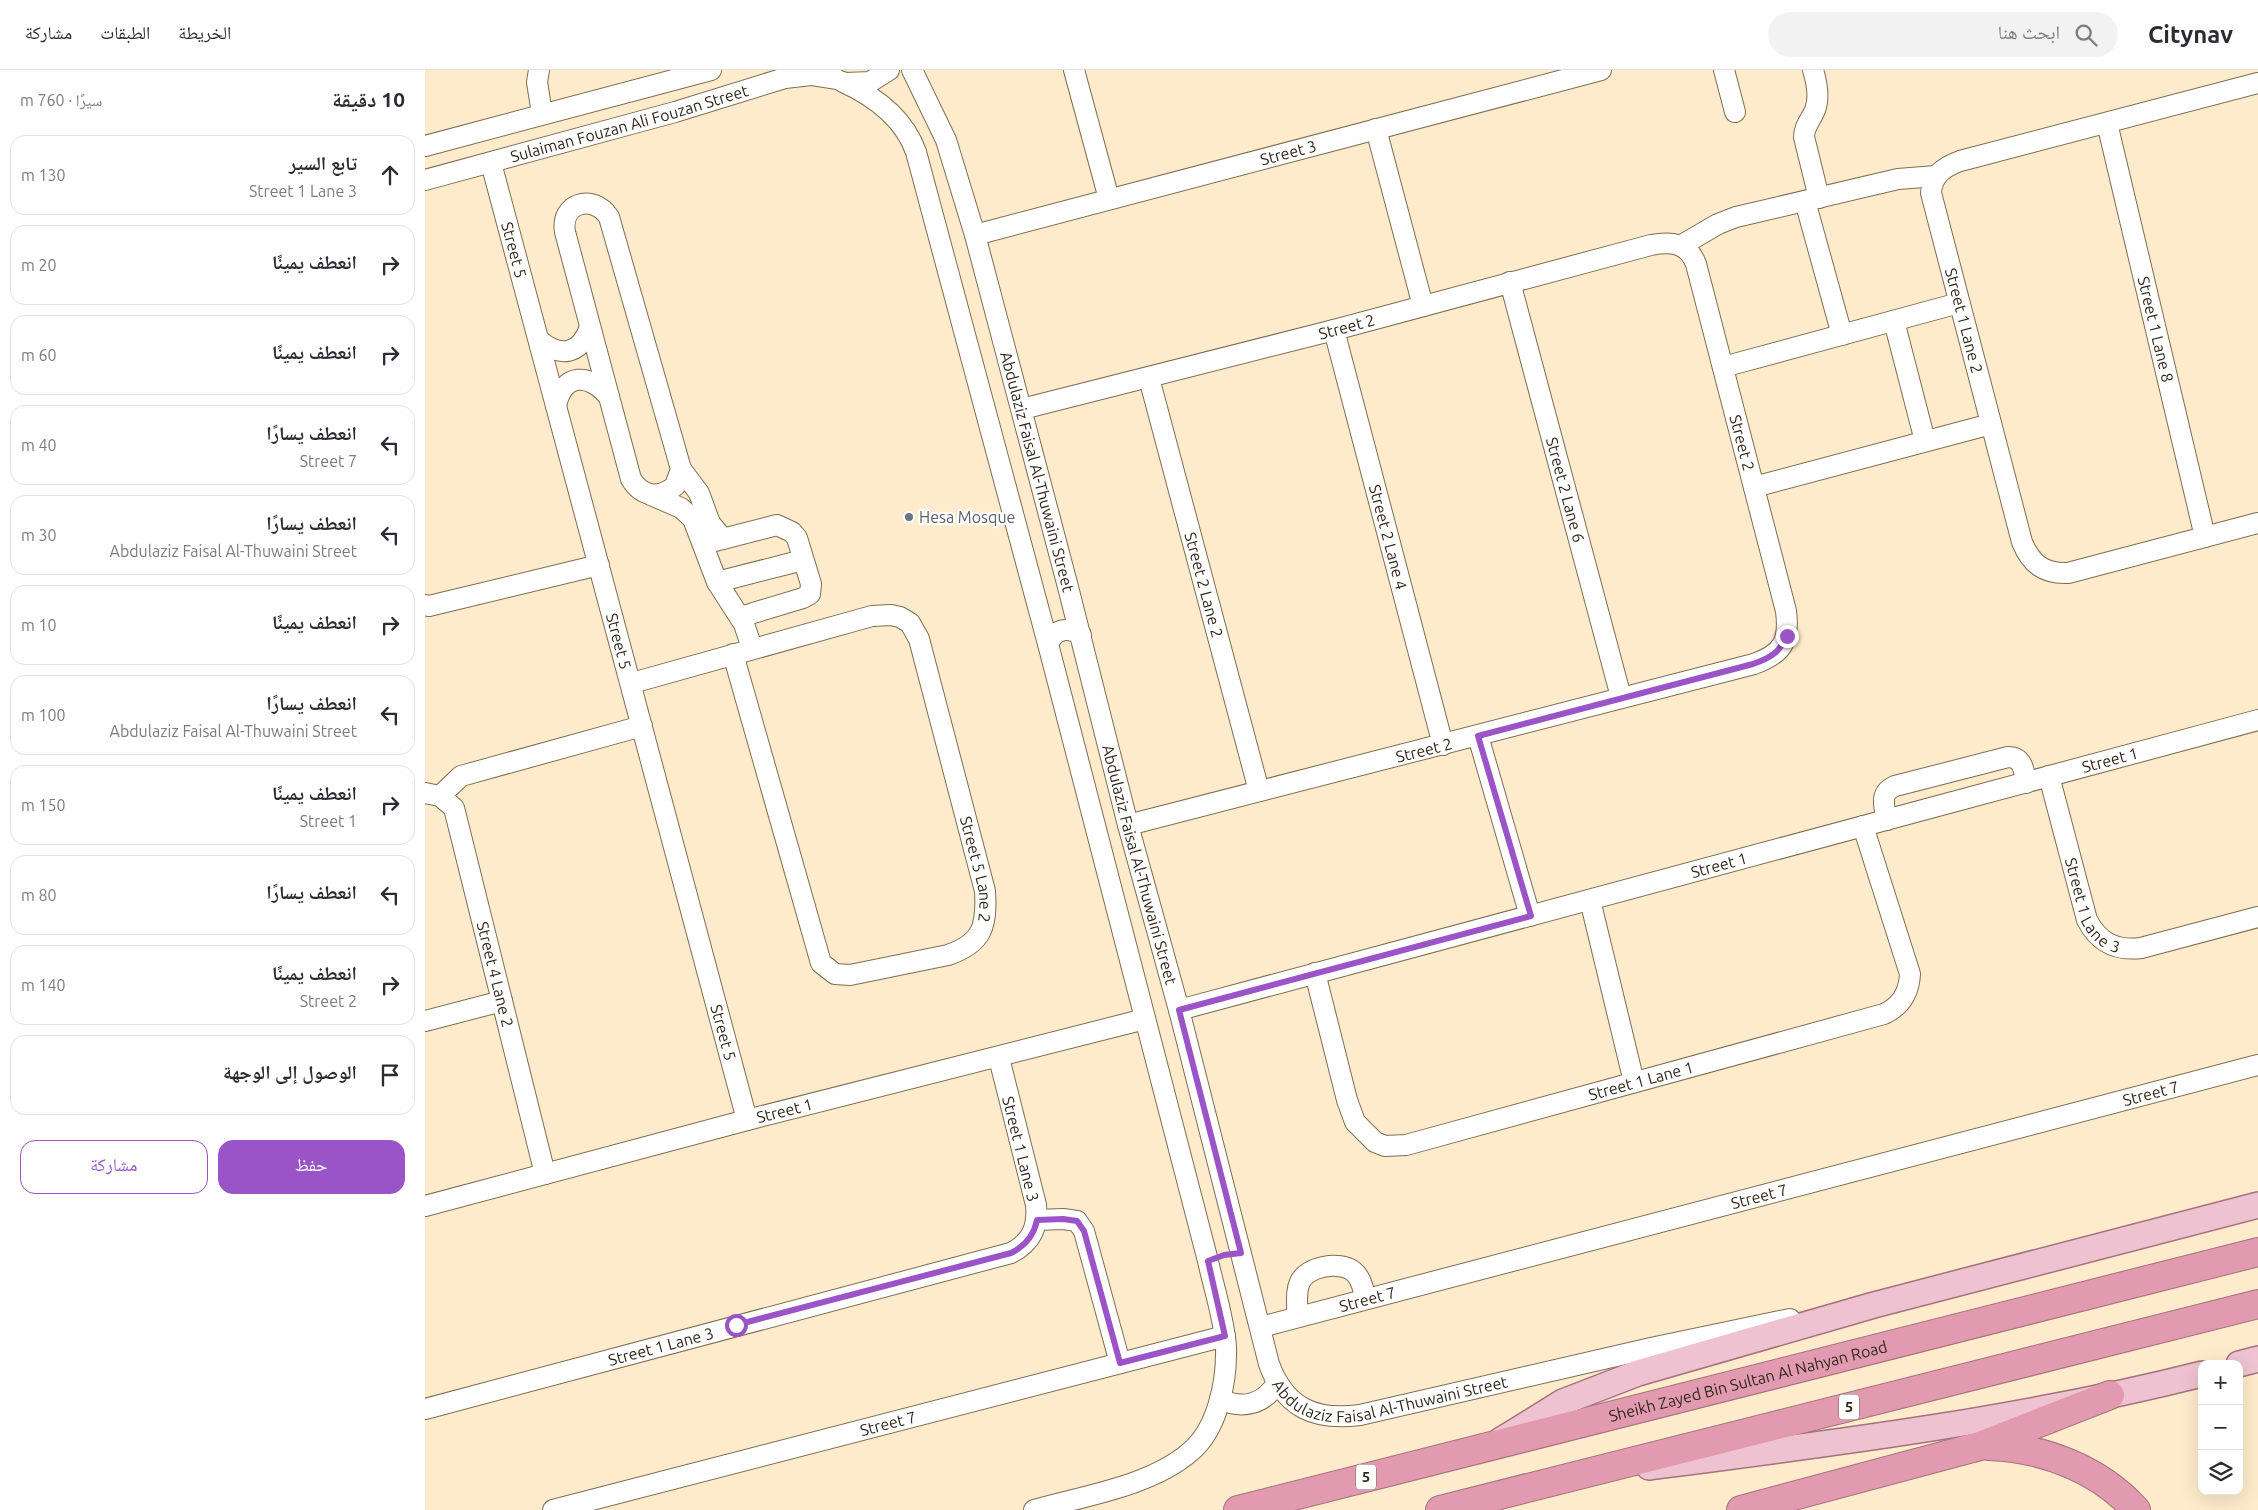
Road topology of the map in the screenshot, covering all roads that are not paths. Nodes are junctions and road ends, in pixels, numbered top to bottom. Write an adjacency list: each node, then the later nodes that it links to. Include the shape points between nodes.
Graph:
1 (539, 70): 14 (street, via 537,82)
2 (711, 70): 10 (street, Sulaiman Fouzan Ali Fouzan Street)
3 (889, 70): 9 (street, via 870,82 852,84)
4 (913, 70): 23 (street, Abdulaziz Faisal Al-Thuwaini Street, via 946,140)
5 (1074, 70): 21 (street)
6 (1601, 70): 16 (street, Street 3)
7 (1724, 70): 13 (street)
8 (1813, 70): 22 (street, via 1817,102 1804,131)
9 (834, 77): 12 (street, Sulaiman Fouzan Ali Fouzan Street, via 793,76); 51 (street, Abdulaziz Faisal Al-Thuwaini Street, via 886,108 911,138)
10 (668, 81): 12 (street, via 675,96); 14 (street, Sulaiman Fouzan Ali Fouzan Street)
11 (2258, 83): 15 (street)
12 (675, 112): 18 (street, Sulaiman Fouzan Ali Fouzan Street)
13 (1735, 112)
14 (542, 114): 17 (street, Sulaiman Fouzan Ali Fouzan Street)
15 (2107, 123): 19 (street, via 1960,161); 44 (street, Street 1 Lane 8)
16 (1376, 129): 21 (street, Street 3); 27 (street)
17 (425, 146)
18 (491, 163): 20 (street, Sulaiman Fouzan Ali Fouzan Street); 32 (street, Street 5)
19 (1937, 176): 22 (street, via 1898,179); 26 (street, Street 1 Lane 2, via 1931,187 1932,200)
20 (425, 180)
21 (1109, 199): 23 (street, Street 3)
22 (1812, 199): 24 (street, via 1736,217 1698,234); 31 (street)
23 (975, 235): 37 (street, Abdulaziz Faisal Al-Thuwaini Street)
24 (1682, 246): 25 (street, Street 2, via 1668,242 1651,245); 33 (street, Street 2, via 1689,250 1696,264)
25 (1510, 282): 27 (street, Street 2); 59 (street, Street 2 Lane 6)
26 (1959, 303): 28 (street); 38 (street, Street 1 Lane 2)
27 (1423, 306): 30 (street, Street 2)
28 (1894, 321): 31 (street); 39 (street)
29 (590, 327): 32 (street, via 585,340 575,349 562,352); 35 (street); 40 (street, via 564,226 571,209 587,203 604,209 613,225)
30 (1334, 330): 34 (street, Street 2); 63 (street, Street 2 Lane 4)
31 (1842, 335): 33 (street)
32 (539, 340): 36 (street, Street 5)
33 (1723, 367): 41 (street, Street 2)
34 (1149, 378): 37 (street, Street 2); 66 (street, Street 2 Lane 2)
35 (609, 397): 36 (street, via 594,382 573,380 564,386); 42 (street, via 631,479)
36 (556, 406): 48 (street, Street 5)
37 (1021, 409): 50 (street, Abdulaziz Faisal Al-Thuwaini Street)
38 (1991, 424): 39 (street); 44 (street, Street 1 Lane 2, via 2023,542 2028,556 2042,569 2058,574 2068,573)
39 (1925, 441): 41 (street)
40 (681, 469): 42 (street, via 675,486 660,495); 45 (street, via 699,493 710,523)
41 (1754, 487): 59 (street, Street 2, via 1786,611 1787,636 1781,649 1768,659 1753,664)
42 (651, 495): 46 (street, via 689,514)
43 (2258, 523): 44 (street, Street 1 Lane 2)
44 (2205, 537)
45 (723, 539): 46 (street); 47 (street, via 770,526 785,527 797,538)
46 (703, 544): 49 (street)
47 (803, 560): 49 (street); 53 (street, via 811,584 810,594)
48 (599, 565): 52 (street); 58 (street, Street 5)
49 (717, 582): 53 (street)
50 (1068, 587): 51 (street, via 1067,595 1055,604 1047,605); 54 (street, Abdulaziz Faisal Al-Thuwaini Street)
51 (1035, 595): 55 (street, Abdulaziz Faisal Al-Thuwaini Street)
52 (425, 605)
53 (740, 617): 56 (street)
54 (1081, 635): 55 (street, via 1074,630 1058,631); 69 (street, Abdulaziz Faisal Al-Thuwaini Street)
55 (1048, 644): 77 (street, Abdulaziz Faisal Al-Thuwaini Street)
56 (752, 648): 57 (street, Street 5 Lane 2); 57 (street, Street 5 Lane 2, via 872,616 891,615 910,623 915,630 985,891 983,928 964,949 850,975 835,974 821,963)
57 (733, 654): 58 (street, Street 5 Lane 2)
58 (631, 684): 61 (street, Street 5)
59 (1621, 698): 62 (street, Street 2)
60 (2258, 720): 64 (street, Street 1)
61 (642, 726): 67 (street, via 461,776); 82 (street, Street 5)
62 (1478, 736): 63 (street, Street 2); 72 (street)
63 (1443, 745): 66 (street, Street 2)
64 (2049, 776): 65 (street, Street 1); 73 (street, Street 1 Lane 3, via 2087,920 2102,941 2121,948 2141,948)
65 (2026, 783): 68 (street, Street 1); 68 (street, via 2020,760 2007,757 1895,786 1884,795)
66 (1259, 791): 69 (street, Street 2)
67 (433, 795): 75 (street, Street 4 Lane 2, via 454,808)
68 (1887, 820): 70 (street, Street 1)
69 (1128, 825): 76 (street, Abdulaziz Faisal Al-Thuwaini Street)
70 (1863, 826): 71 (street, Street 1); 81 (street, Street 1 Lane 1, via 1908,963 1908,988 1900,1003 1883,1014)
71 (1590, 900): 72 (street, Street 1); 81 (street)
72 (1531, 916): 74 (street, Street 1)
73 (2258, 917)
74 (1315, 973): 76 (street, Street 1); 81 (street, Street 1 Lane 1, via 1351,1112 1366,1135 1380,1144 1406,1145)
75 (502, 1000): 78 (street); 83 (street, Street 4 Lane 2)
76 (1179, 1010): 88 (street, Abdulaziz Faisal Al-Thuwaini Street)
77 (1145, 1019): 79 (street, Street 1); 89 (street, Abdulaziz Faisal Al-Thuwaini Street)
78 (425, 1021)
79 (999, 1058): 82 (street, Street 1); 86 (street, Street 1 Lane 3, via 1035,1196)
80 (2258, 1065): 90 (street, Street 7)
81 (1634, 1082)
82 (747, 1120): 83 (street, Street 1)
83 (545, 1174): 85 (street, Street 1)
84 (2258, 1205): 92 (main road)
85 (425, 1206)
86 (1037, 1220): 97 (street, via 1077,1221 1084,1231); 103 (street, Street 1 Lane 3, via 1029,1240 1011,1253)
87 (2258, 1252): 104 (highway, Sheikh Zayed Bin Sultan Al Nahyan Road / 5)
88 (1241, 1253): 89 (street); 94 (street, Abdulaziz Faisal Al-Thuwaini Street)
89 (1208, 1261): 95 (street, Abdulaziz Faisal Al-Thuwaini Street)
90 (1366, 1299): 93 (street, Street 7); 93 (street, via 1360,1280 1353,1271 1342,1266 1321,1268 1308,1273 1300,1281)
91 (2258, 1304): 106 (highway, 5)
92 (1874, 1305): 100 (street, Abdulaziz Faisal Al-Thuwaini Street, via 1755,1325 1348,1417 1320,1416 1303,1409); 104 (main road, via 1599,1387 1563,1402)
93 (1297, 1317): 94 (street, Street 7)
94 (1261, 1326): 100 (street, Abdulaziz Faisal Al-Thuwaini Street, via 1269,1364)
95 (1225, 1336): 97 (street, Street 7); 102 (street, Abdulaziz Faisal Al-Thuwaini Street, via 1226,1363)
96 (2258, 1359): 98 (main road)
97 (1120, 1363): 107 (street, Street 7)
98 (2243, 1363)
99 (2198, 1375): 101 (main road)
100 (1277, 1382): 102 (street, via 1267,1396 1252,1404 1235,1405)
101 (2110, 1395): 105 (highway); 106 (main road, via 1894,1435)
102 (1220, 1399): 108 (street, Abdulaziz Faisal Al-Thuwaini Street, via 1204,1436 1191,1452 1173,1464 1134,1482)
103 (425, 1410)
104 (1493, 1445): 109 (highway, Sheikh Zayed Bin Sultan Al Nahyan Road / 5)
105 (1980, 1446): 111 (highway); 112 (highway, via 2022,1449 2063,1460 2100,1480)
106 (1563, 1479): 110 (highway, 5)
107 (553, 1510)
108 (1034, 1510)
109 (1239, 1510)
110 (1440, 1510)
111 (1741, 1510)
112 (2136, 1510)

